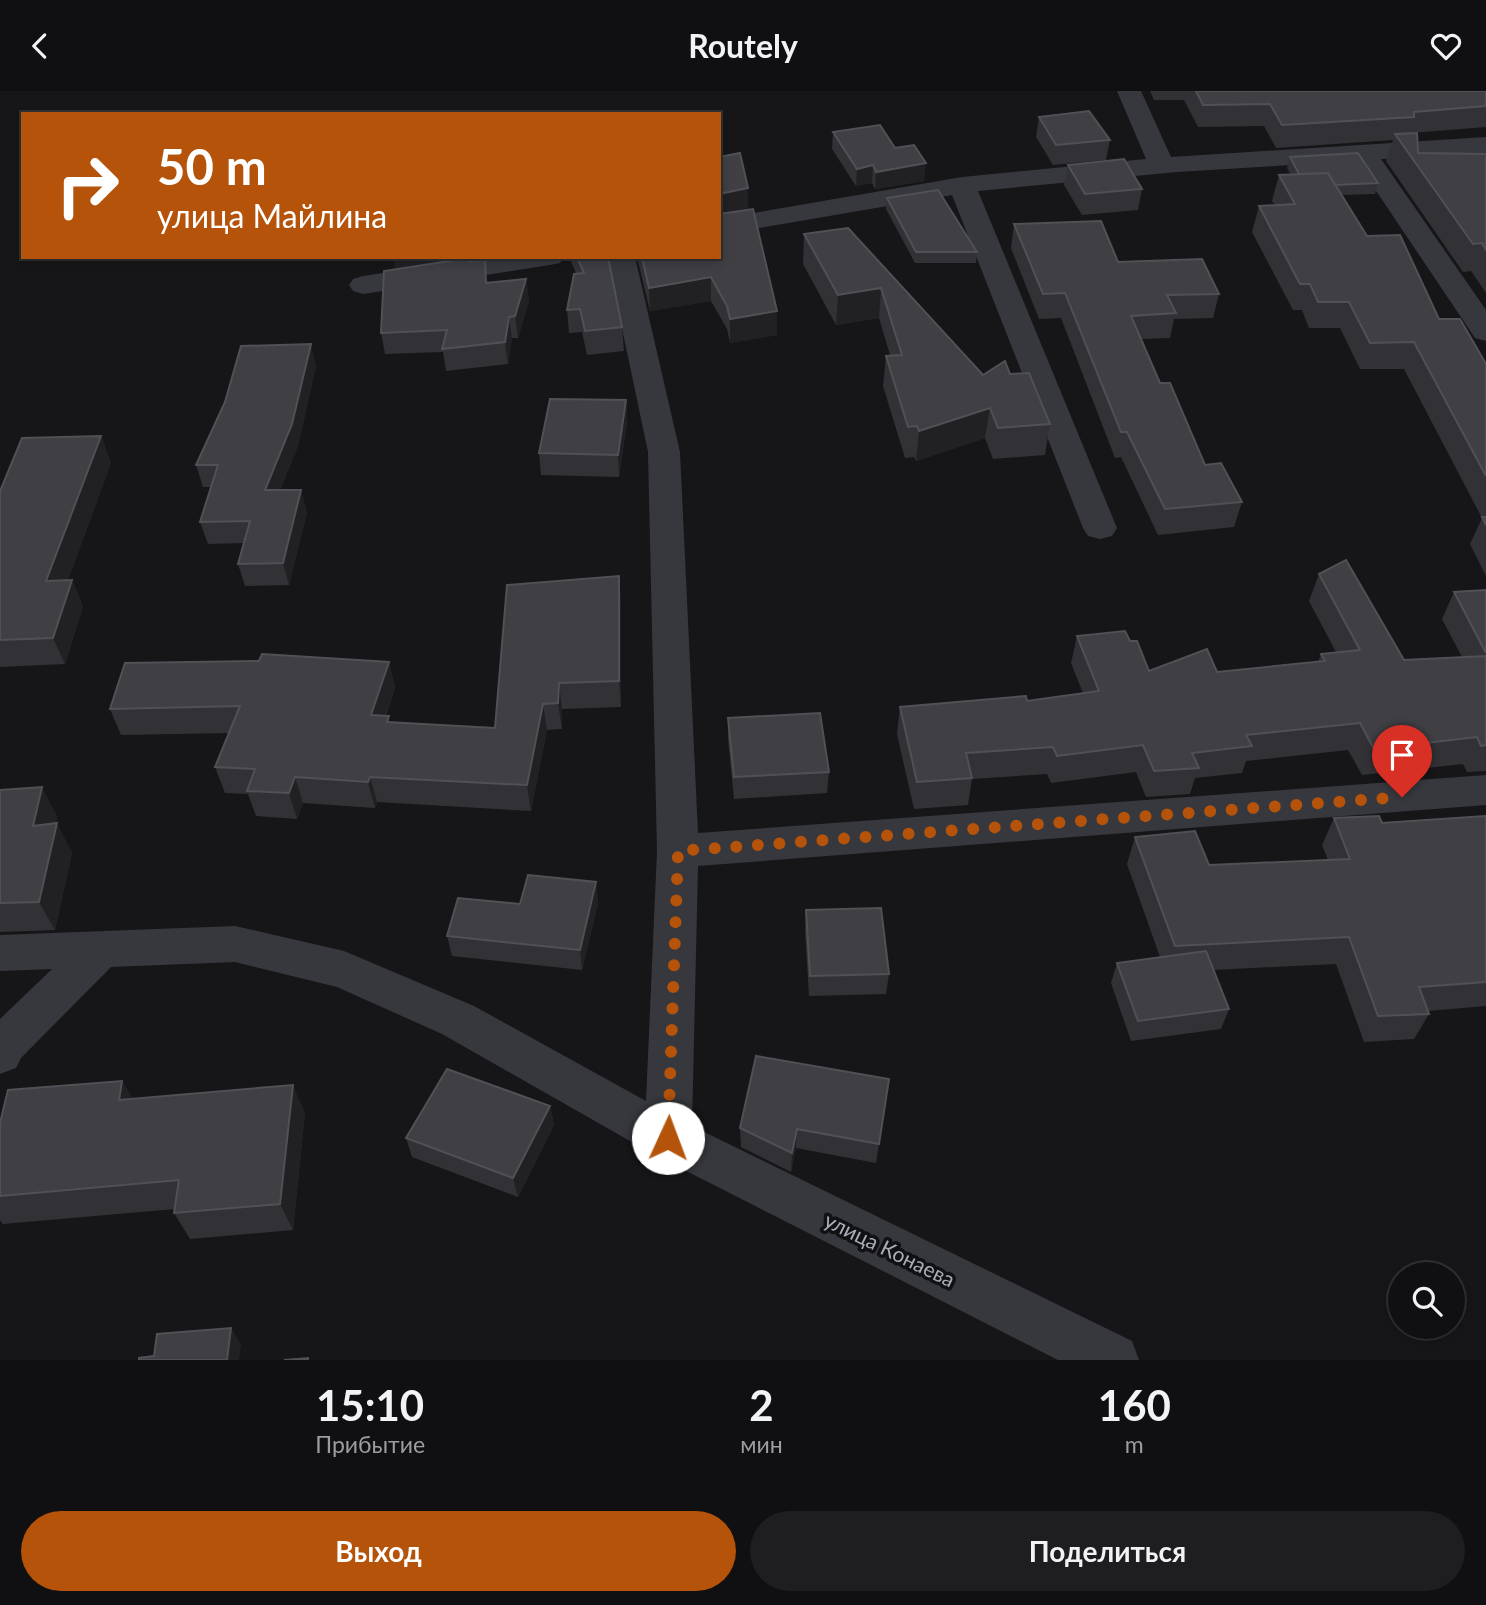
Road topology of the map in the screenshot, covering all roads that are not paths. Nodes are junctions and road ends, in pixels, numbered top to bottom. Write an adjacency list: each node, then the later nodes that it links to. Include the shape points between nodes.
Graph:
1 (1129, 91): 4 (street)
2 (1486, 145): 3 (street)
3 (1363, 152): 4 (street); 10 (street)
4 (1162, 165): 5 (street)
5 (962, 185): 6 (street); 11 (street)
6 (721, 227)
7 (537, 259): 9 (street)
8 (621, 259): 13 (street, via 664,452)
9 (363, 285)
10 (1486, 332)
11 (1100, 528)
12 (1486, 790): 13 (street)
13 (678, 851): 17 (street)
14 (103, 948): 15 (street, улица Конаева); 16 (street); 17 (street, улица Конаева, via 235,944 344,970 458,1020)
15 (0, 953)
16 (0, 1054)
17 (668, 1138): 18 (street, улица Конаева)
18 (1113, 1360)

